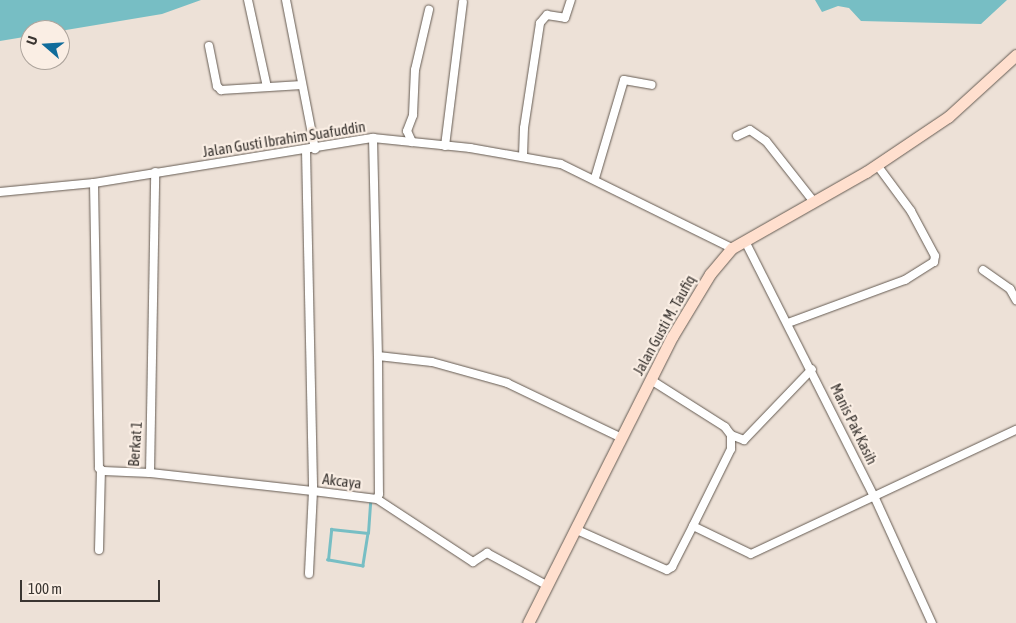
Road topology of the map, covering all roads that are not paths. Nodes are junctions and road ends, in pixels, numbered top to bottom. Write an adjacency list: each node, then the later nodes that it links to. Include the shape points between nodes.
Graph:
1 (248, 0): 10 (street)
2 (286, 0): 8 (street)
3 (571, 0): 17 (street, via 566,18 547,15 540,24 524,128)
4 (463, 2): 14 (street)
5 (429, 10): 13 (street, via 415,70 413,115 406,131)
6 (209, 46): 10 (street, via 219,88)
7 (1016, 55): 18 (main road, Jalan Gusti M. Taufiq, via 948,117)
8 (302, 85): 10 (street); 15 (street)
9 (652, 86): 20 (street, via 624,80)
10 (267, 87)
11 (737, 136): 23 (street, via 750,130 766,140)
12 (374, 138): 13 (street, Jalan Gusti Ibrahim Suafuddin); 15 (street, Jalan Gusti Ibrahim Suafuddin); 29 (street, Akcaya)
13 (412, 142): 14 (street, Jalan Gusti Ibrahim Suafuddin)
14 (445, 146): 17 (street, Jalan Gusti Ibrahim Suafuddin)
15 (315, 149): 16 (street, Jalan Gusti Ibrahim Suafuddin)
16 (306, 150): 19 (street, Jalan Gusti Ibrahim Suafuddin); 37 (street, Akcaya)
17 (524, 156): 20 (street, Jalan Gusti Ibrahim Suafuddin, via 561,164)
18 (877, 166): 23 (main road, Jalan Gusti M. Taufiq); 28 (street, via 911,211 935,256 934,262 904,280)
19 (155, 172): 21 (street, Jalan Gusti Ibrahim Suafuddin); 36 (street, Berkat 1)
20 (595, 178): 25 (street, Jalan Gusti Ibrahim Suafuddin)
21 (94, 183): 22 (street, Jalan Gusti Ibrahim Suafuddin); 35 (street)
22 (0, 192)
23 (814, 202): 24 (main road, Jalan Gusti M. Taufiq)
24 (745, 241): 25 (main road, Jalan Gusti M. Taufiq); 28 (street, Manis Pak Kasih)
25 (732, 248): 31 (main road, Jalan Gusti M. Taufiq, via 691,300)
26 (982, 270): 27 (street, via 1010,289)
27 (1016, 300)
28 (788, 323): 30 (street, Manis Pak Kasih)
29 (378, 356): 34 (street, via 432,362 507,383); 39 (street, Akcaya, via 380,494)
30 (812, 370): 33 (street, via 744,440); 38 (street, Manis Pak Kasih)
31 (651, 380): 33 (street, via 726,428); 34 (main road, Jalan Gusti M. Taufiq)
32 (1016, 430): 38 (street)
33 (731, 435): 40 (street, via 732,449)
34 (622, 438): 41 (main road, Jalan Gusti M. Taufiq)
35 (101, 470): 36 (street, Berkat 1); 42 (street)
36 (150, 473): 37 (street)
37 (313, 491): 39 (street, Akcaya); 43 (street)
38 (874, 496): 40 (street, via 751,554); 46 (street, Manis Pak Kasih)
39 (377, 498): 44 (street, via 473,562 487,553)
40 (693, 526): 41 (street, via 672,567 667,570)
41 (577, 530): 44 (main road, Jalan Gusti M. Taufiq)
42 (99, 550)
43 (309, 574)
44 (548, 586): 45 (main road, Jalan Gusti M. Taufiq)
45 (528, 623)
46 (932, 623)

